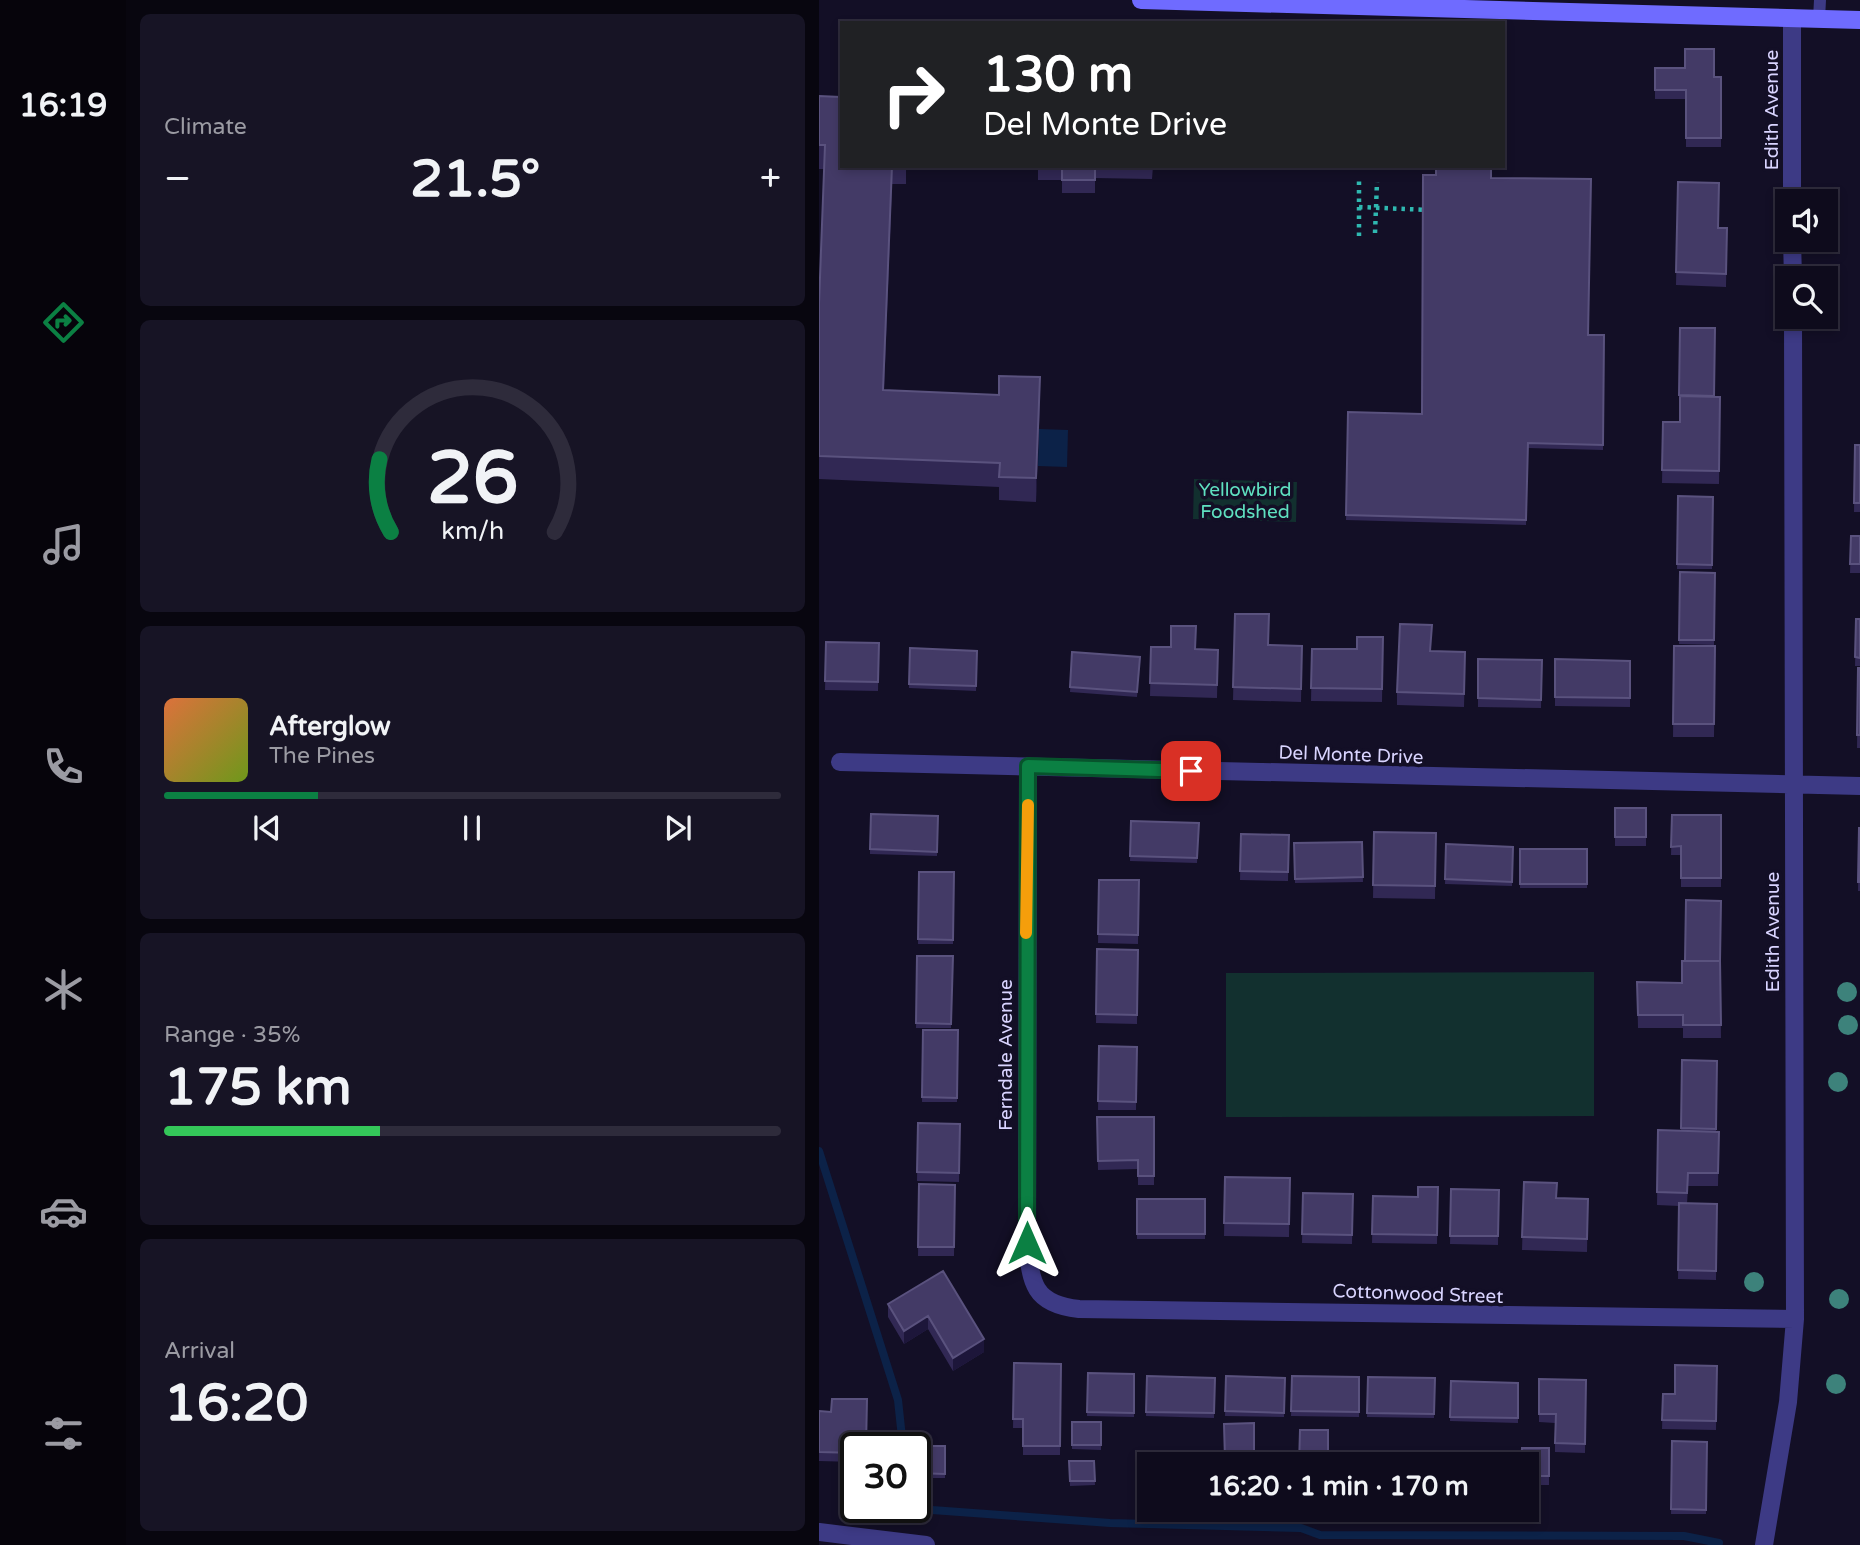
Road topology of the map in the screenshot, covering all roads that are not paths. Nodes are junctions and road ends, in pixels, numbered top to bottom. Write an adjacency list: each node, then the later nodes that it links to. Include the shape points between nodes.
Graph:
1 (1141, 0): 3 (main road)
2 (1820, 0): 5 (lane)
3 (1579, 6): 4 (main road)
4 (1793, 18): 5 (main road); 7 (street, Edith Avenue)
5 (1819, 19): 6 (main road)
6 (1860, 20)
7 (1793, 189)
8 (1793, 329): 11 (street, Edith Avenue)
9 (840, 762): 10 (street, Del Monte Drive)
10 (1028, 766): 11 (street, Del Monte Drive); 13 (street, Ferndale Avenue, via 1027,1243 1031,1280)
11 (1793, 784): 12 (street, Del Monte Drive); 14 (street, Edith Avenue)
12 (1860, 786)
13 (1043, 1298): 14 (street, Cottonwood Street, via 1079,1309)
14 (1795, 1320): 17 (street, Edith Avenue, via 1788,1402)
15 (819, 1532): 16 (street)
16 (926, 1545)
17 (1764, 1545)

